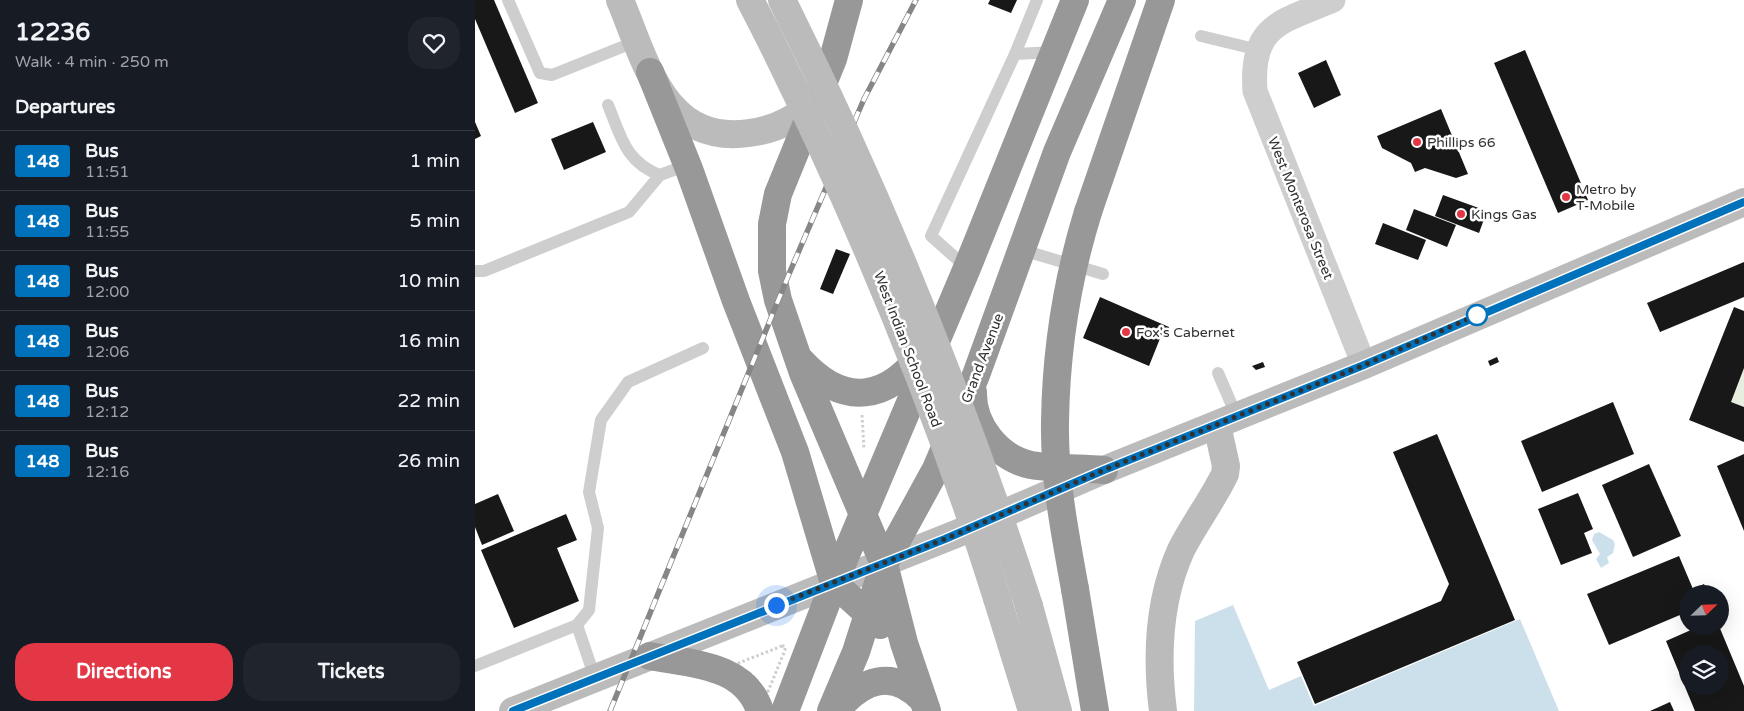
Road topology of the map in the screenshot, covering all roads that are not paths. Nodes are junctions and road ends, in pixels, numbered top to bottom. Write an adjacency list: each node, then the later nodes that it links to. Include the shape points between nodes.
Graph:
1 (508, 0): 12 (lane, via 540,73 552,75)
2 (620, 0): 12 (main road)
3 (750, 0): 50 (main road, West Indian School Road, bridge, via 863,234 901,327 971,515)
4 (782, 0): 51 (main road, West Indian School Road, bridge, via 841,119 923,307 998,509)
5 (849, 0): 18 (highway)
6 (1037, 0): 14 (lane)
7 (1075, 0): 15 (highway)
8 (1122, 0): 17 (highway, Grand Avenue)
9 (1161, 0): 52 (highway, bridge, via 1088,212 1065,302 1055,423 1061,507)
10 (1333, 0): 13 (street, West Monterosa Street, via 1277,23 1266,34)
11 (1201, 36): 13 (lane)
12 (637, 41): 16 (main road)
13 (1259, 50): 30 (street, West Monterosa Street, via 1253,67 1255,90)
14 (1015, 54): 15 (lane); 24 (lane, via 931,236)
15 (1050, 61): 17 (highway); 24 (highway)
16 (650, 72): 18 (main road, via 667,102 686,121 726,134 760,132 784,124 807,110); 20 (highway)
17 (1087, 86): 23 (highway, Grand Avenue, via 1057,152)
18 (819, 94): 29 (highway, via 778,194 772,224 772,272)
19 (608, 104): 21 (lane, via 627,152 644,169)
20 (687, 165): 21 (lane); 37 (highway, via 795,452)
21 (660, 175): 25 (lane, via 629,212 484,271)
22 (1744, 202): 30 (main road)
23 (1022, 250): 26 (lane); 32 (highway, Grand Avenue)
24 (967, 268): 27 (highway)
25 (475, 271)
26 (1103, 274)
27 (944, 323): 29 (highway, via 896,382 862,393 838,389 813,374); 35 (highway)
28 (703, 348): 39 (lane, via 628,382 601,420 589,492 598,528 589,610)
29 (797, 357): 35 (highway)
30 (1364, 365): 33 (main road)
31 (1218, 373): 33 (lane)
32 (976, 376): 34 (highway, via 973,393 978,422 989,439 1000,448 1031,465); 36 (highway, Grand Avenue, via 936,469)
33 (1227, 421): 34 (main road); 53 (main road, via 1225,474 1181,552 1162,612 1159,671)
34 (1104, 470): 36 (main road)
35 (862, 517): 36 (highway); 37 (highway)
36 (883, 564): 37 (main road); 38 (highway, Grand Avenue); 40 (highway)
37 (833, 583): 38 (highway); 41 (main road); 47 (highway)
38 (867, 615): 40 (highway); 48 (highway, Grand Avenue, via 856,652)
39 (577, 625): 42 (lane); 43 (lane)
40 (904, 643): 44 (highway)
41 (650, 656): 43 (main road); 46 (highway, via 729,673 751,694)
42 (475, 666)
43 (595, 678): 45 (main road)
44 (925, 706): 49 (highway, via 912,688 888,680 863,688)
45 (513, 711)
46 (760, 711)
47 (785, 711)
48 (831, 711)
49 (836, 711)
50 (1032, 711)
51 (1058, 711)
52 (1095, 711)
53 (1163, 711)

